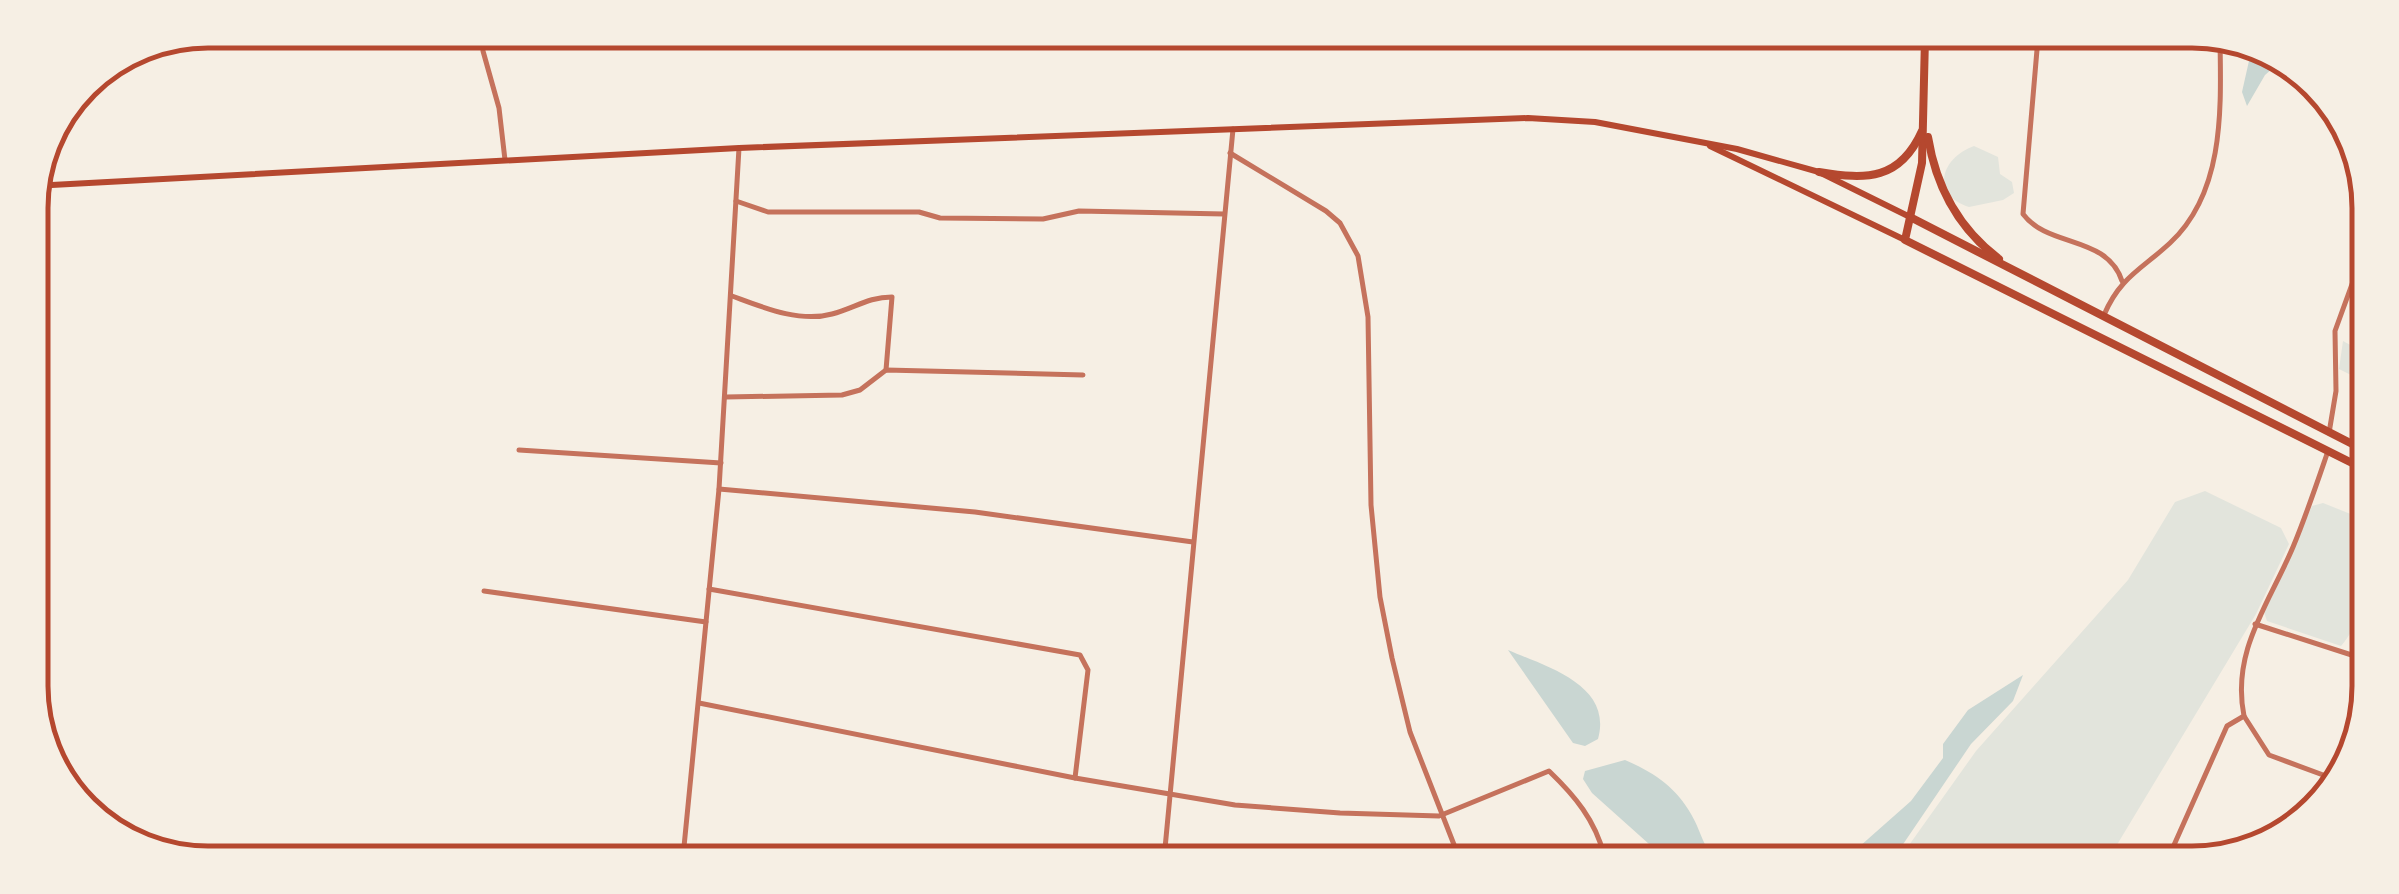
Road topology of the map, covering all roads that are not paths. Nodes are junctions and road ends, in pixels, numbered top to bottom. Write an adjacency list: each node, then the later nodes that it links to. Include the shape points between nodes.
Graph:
1 (1924, 48): 5 (main road)
2 (2037, 48): 18 (street, via 2024,214 2042,230 2108,258)
3 (483, 51): 10 (street)
4 (2219, 51): 18 (street, via 2206,194 2185,228)
5 (1926, 122): 11 (main road, via 1912,151 1887,174); 15 (main road); 17 (main road, via 1951,207 1974,238)
6 (1233, 126): 7 (main road, via 1562,119); 8 (main road); 9 (street)
7 (1704, 144): 11 (main road); 16 (main road)
8 (738, 148): 10 (main road); 13 (street)
9 (1230, 153): 14 (street); 43 (street, via 1326,211 1358,256 1368,317 1371,505 1380,597 1410,732)
10 (506, 163): 12 (main road)
11 (1819, 172): 15 (main road)
12 (50, 185)
13 (735, 200): 14 (street, via 768,212 920,212 940,218 1043,219 1079,211); 20 (street)
14 (1224, 214): 32 (street)
15 (1912, 218): 16 (main road); 17 (main road)
16 (1905, 240): 28 (main road)
17 (2021, 276): 21 (main road)
18 (2122, 281): 21 (street)
19 (2352, 283): 25 (street, via 2335,331)
20 (732, 296): 22 (street, via 802,316 892,297); 24 (street)
21 (2103, 318): 25 (main road)
22 (886, 370): 23 (street); 24 (street, via 860,390 842,394)
23 (1083, 376)
24 (726, 397): 29 (street)
25 (2329, 432): 26 (main road)
26 (2352, 444)
27 (519, 450): 29 (street)
28 (2328, 451): 30 (main road); 36 (street, via 2293,548)
29 (721, 463): 31 (street)
30 (2352, 463)
31 (719, 489): 32 (street, via 976,512); 33 (street)
32 (1194, 542): 42 (street)
33 (709, 589): 35 (street); 41 (street, via 1080,655 1088,670)
34 (484, 591): 35 (street)
35 (706, 622): 38 (street)
36 (2255, 624): 37 (street); 39 (street, via 2241,666)
37 (2352, 655)
38 (698, 703): 41 (street); 44 (street)
39 (2244, 716): 40 (street, via 2269,755); 48 (street, via 2226,726)
40 (2324, 775)
41 (1075, 778): 42 (street)
42 (1172, 794): 43 (street, via 1288,809); 45 (street)
43 (1439, 816): 46 (street); 47 (street, via 1549,771 1575,796)
44 (684, 846)
45 (1166, 846)
46 (1453, 846)
47 (1602, 846)
48 (2174, 846)

